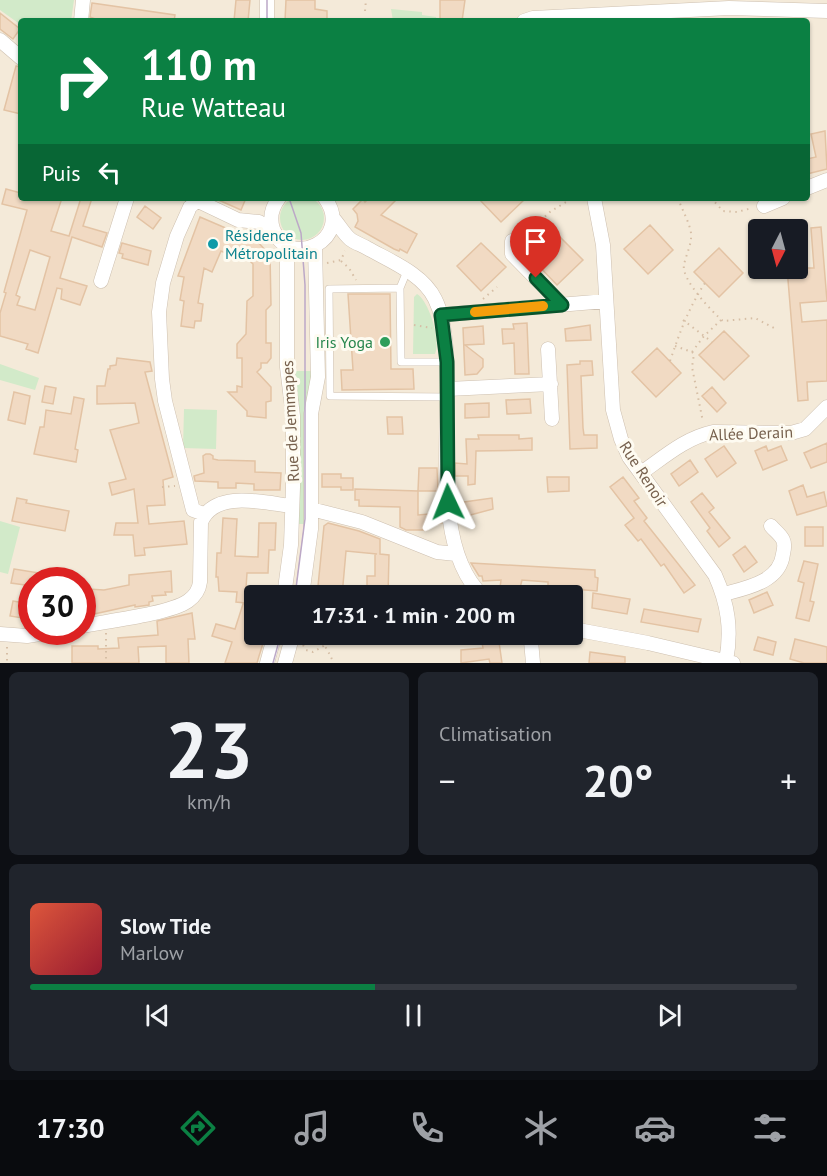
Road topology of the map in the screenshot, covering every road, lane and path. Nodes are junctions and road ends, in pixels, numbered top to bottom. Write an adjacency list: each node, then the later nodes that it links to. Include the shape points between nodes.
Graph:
1 (83, 0): 7 (street)
2 (261, 0): 8 (lane)
3 (267, 0): 9 (street)
4 (366, 0): 5 (path)
5 (365, 11)
6 (827, 11): 11 (street, via 729,8)
7 (81, 18)
8 (262, 18)
9 (267, 18)
10 (533, 18): 11 (street)
11 (580, 18)
12 (0, 40): 13 (street)
13 (18, 55)
14 (827, 180): 15 (street)
15 (810, 187)
16 (126, 201): 37 (street)
17 (193, 201): 64 (street, via 177,236 159,312 165,401)
18 (198, 201): 28 (street, via 238,220)
19 (329, 201): 27 (street)
20 (568, 201): 31 (path, via 551,211 526,236)
21 (595, 201): 42 (street, Rue Renoir, via 603,245)
22 (679, 201): 41 (path, via 691,233 684,271)
23 (714, 201): 26 (path, via 723,211)
24 (776, 201): 26 (street)
25 (276, 202): 28 (street); 29 (street, via 271,223)
26 (764, 206)
27 (333, 218): 30 (street); 32 (street)
28 (259, 222): 29 (street)
29 (274, 232): 33 (street)
30 (351, 240): 32 (street); 34 (path); 36 (street)
31 (512, 242): 43 (street, via 512,254)
32 (320, 243): 33 (street, via 298,249); 35 (street, Rue de Jemmapes)
33 (287, 246): 62 (street, Rue de Jemmapes, via 286,367 293,416)
34 (341, 260): 35 (path); 39 (path, via 355,276)
35 (316, 266): 63 (street, Rue de Jemmapes, via 318,376 311,414)
36 (407, 271): 40 (lane); 46 (street, via 425,284 435,298)
37 (101, 281)
38 (705, 283): 41 (path)
39 (358, 288): 40 (lane); 57 (lane, via 329,289 330,396)
40 (400, 288): 55 (lane, via 400,362)
41 (698, 294): 44 (path); 45 (path)
42 (606, 301): 43 (street); 61 (street, Rue Renoir, via 616,425 629,458)
43 (562, 305): 46 (street)
44 (721, 320): 48 (path, via 755,318); 49 (path)
45 (683, 321): 49 (path); 51 (path)
46 (442, 322): 47 (path, via 426,328); 55 (street)
47 (414, 325)
48 (776, 329)
49 (704, 336): 50 (path); 53 (path)
50 (712, 342)
51 (675, 346): 53 (path); 54 (path)
52 (548, 349): 56 (street)
53 (692, 352): 60 (path)
54 (670, 361)
55 (447, 362): 57 (street)
56 (551, 384): 57 (street); 59 (street)
57 (448, 393): 66 (street, via 447,486)
58 (827, 407): 60 (street, Allée Derain, via 805,429 791,433)
59 (552, 419)
60 (702, 434): 61 (street, Allée Derain)
61 (641, 473): 70 (street, Rue Renoir, via 716,575)
62 (292, 506): 64 (street, via 245,501 223,503); 67 (street, Rue de Jemmapes)
63 (311, 509): 66 (street, via 362,522 437,552); 68 (street, Rue de Jemmapes)
64 (199, 512): 71 (street, via 200,582 193,597 177,606)
65 (771, 526): 70 (street, via 783,539 783,560 776,571 754,586)
66 (456, 554): 69 (street)
67 (286, 585)
68 (303, 585)
69 (474, 585)
70 (724, 594): 80 (street, Rue Renoir)
71 (106, 621): 72 (street); 82 (path)
72 (96, 623)
73 (583, 631): 80 (street)
74 (3, 634): 75 (street); 81 (path)
75 (18, 635)
76 (272, 645): 83 (street)
77 (290, 645): 84 (street)
78 (325, 645): 78 (path, via 315,637 303,636 306,650 313,652); 85 (path)
79 (532, 645): 86 (street)
80 (729, 662)
81 (7, 663)
82 (106, 663)
83 (267, 663)
84 (285, 663)
85 (334, 663)
86 (534, 663)

